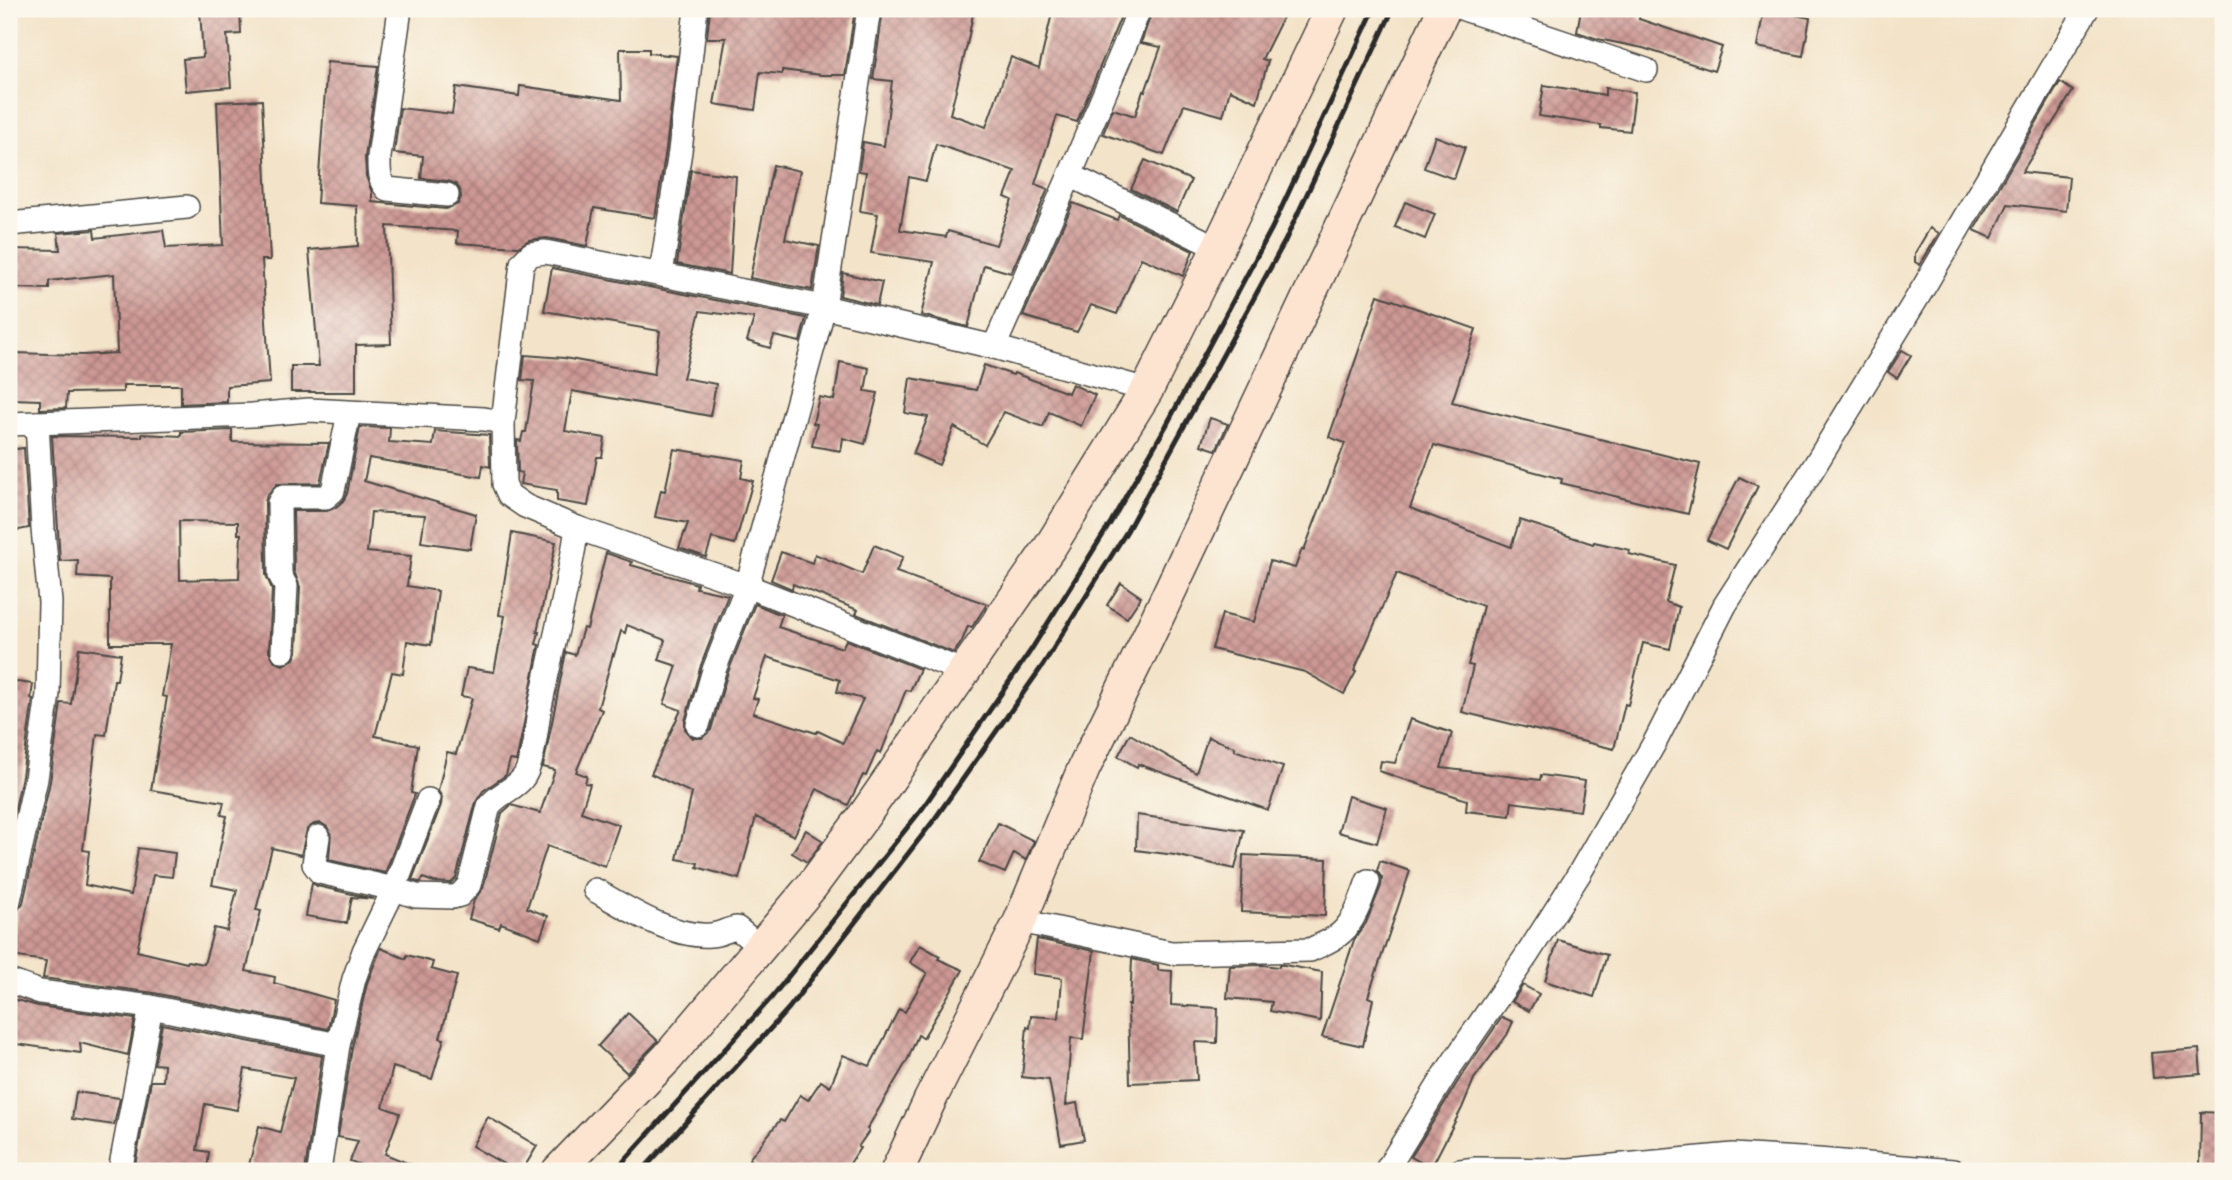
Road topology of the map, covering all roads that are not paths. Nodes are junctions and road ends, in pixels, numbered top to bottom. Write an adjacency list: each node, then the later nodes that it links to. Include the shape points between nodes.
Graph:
1 (400, 9): 11 (street, via 379,157 381,182 387,189)
2 (696, 9): 15 (street)
3 (869, 9): 16 (street)
4 (1139, 9): 10 (street)
5 (1332, 9): 14 (main road)
6 (1444, 9): 34 (main road, via 1084,768)
7 (1464, 9): 9 (street)
8 (2087, 9): 45 (street, via 1925,285 1725,605 1655,742 1579,874)
9 (1646, 70)
10 (1070, 175): 14 (street); 17 (street)
11 (447, 195)
12 (187, 207): 13 (street)
13 (9, 224)
14 (1218, 248): 18 (main road)
15 (661, 274): 16 (street); 20 (street, via 545,252 530,254 522,263)
16 (824, 307): 17 (street); 24 (street)
17 (994, 346): 18 (street)
18 (1147, 390): 26 (main road, via 1050,547)
19 (349, 413): 20 (street); 21 (street, via 309,410); 25 (street, via 330,495 283,496 279,503 280,575 286,586)
20 (503, 422): 23 (street, via 504,484 509,495)
21 (37, 423): 22 (street); 33 (street, via 50,602 48,694 36,779)
22 (9, 424)
23 (577, 528): 24 (street); 31 (street, via 534,748 523,779 489,806 464,892 453,897 426,897)
24 (747, 586): 26 (street); 27 (street)
25 (284, 651)
26 (965, 672): 35 (main road, via 866,813)
27 (698, 725)
28 (428, 800): 31 (street)
29 (318, 837): 31 (street, via 317,870)
30 (1367, 881): 34 (street, via 1343,932 1310,950 1171,953)
31 (394, 888): 38 (street, via 354,979)
32 (594, 890): 35 (street, via 668,928 710,935 737,928)
33 (9, 900)
34 (1020, 921): 44 (main road)
35 (761, 948): 43 (main road, via 668,1057)
36 (9, 981): 37 (street, via 40,992)
37 (151, 1007): 38 (street); 41 (street)
38 (338, 1045): 42 (street)
39 (1818, 1166): 40 (street, via 1733,1156); 47 (street)
40 (1569, 1170): 46 (street)
41 (120, 1171)
42 (319, 1171)
43 (558, 1171)
44 (897, 1171)
45 (1386, 1171)
46 (1460, 1171)
47 (1952, 1171)

